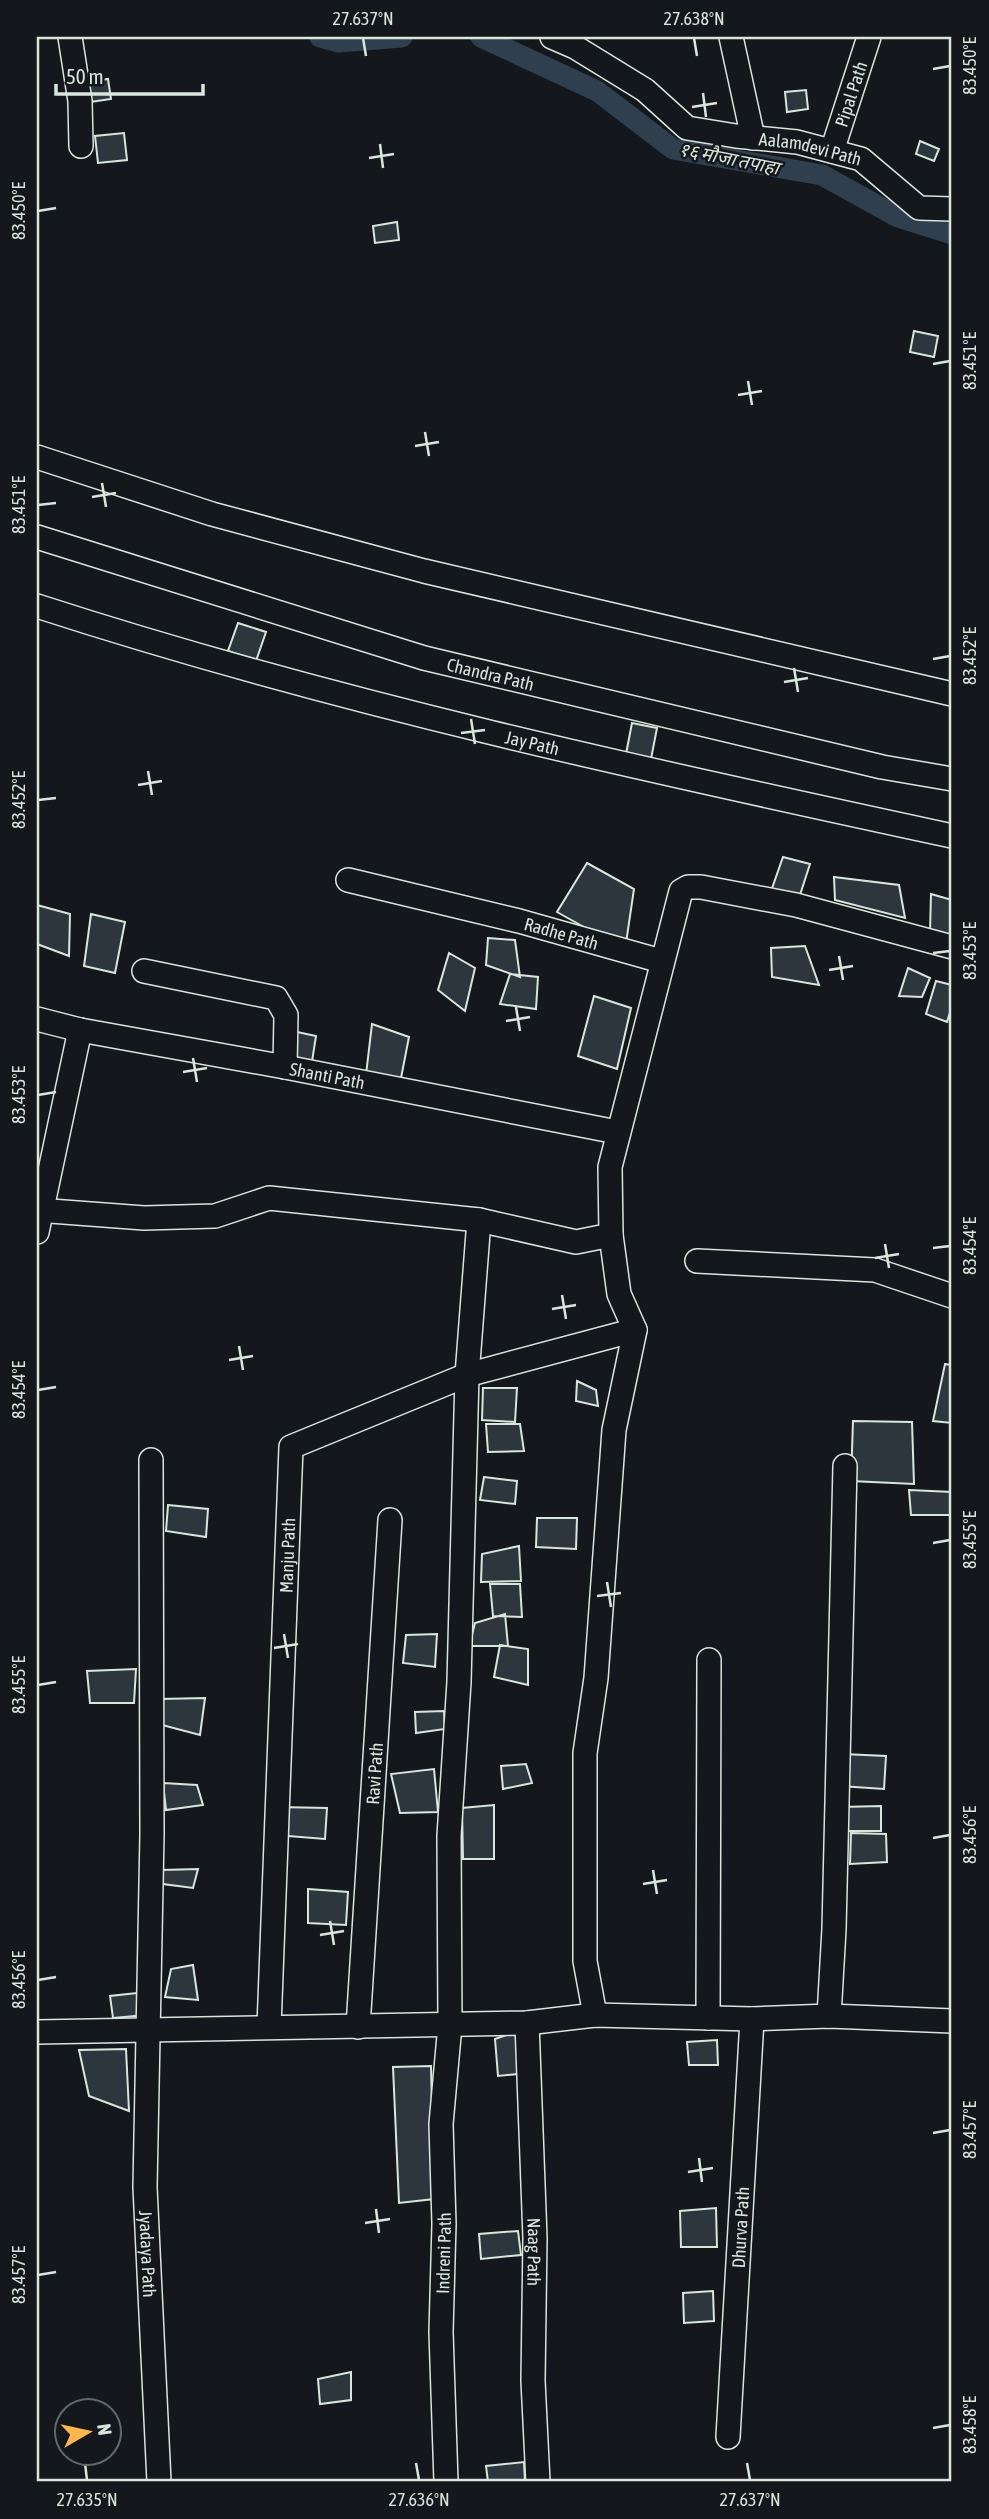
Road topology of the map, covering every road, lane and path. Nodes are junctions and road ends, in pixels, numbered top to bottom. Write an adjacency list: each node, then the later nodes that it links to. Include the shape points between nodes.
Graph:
1 (70, 37): 6 (street)
2 (552, 37): 5 (street, Aalamdevi Path, via 645,90 687,128)
3 (732, 37): 5 (street)
4 (869, 37): 7 (street, Pipal Path)
5 (753, 138): 7 (street, Aalamdevi Path)
6 (81, 146)
7 (832, 151): 8 (street, Aalamdevi Path, via 861,159 919,208)
8 (952, 209)
9 (37, 457): 12 (street, via 212,514 424,570)
10 (37, 537): 13 (street, Chandra Path, via 424,658 882,767)
11 (37, 606): 14 (street, Jay Path, via 167,648 437,719)
12 (952, 694)
13 (952, 779)
14 (952, 836)
15 (348, 880): 17 (street, Radhe Path)
16 (952, 947): 17 (street, via 796,905 688,887 681,891)
17 (661, 961): 22 (street)
18 (144, 971): 21 (street, via 276,998 286,1015)
19 (37, 1019): 20 (street, Shanti Path)
20 (80, 1030): 21 (street, Shanti Path); 23 (street)
21 (285, 1067): 22 (street, Shanti Path)
22 (617, 1132): 25 (street, via 610,1167)
23 (38, 1217): 24 (street, via 215,1216 269,1198)
24 (478, 1220): 25 (street, via 576,1242); 29 (street, Indreni Path)
25 (611, 1235): 28 (street, via 619,1294)
26 (697, 1261): 27 (street, via 875,1270)
27 (952, 1296)
28 (635, 1330): 29 (street, Manju Path); 34 (street, via 614,1430 596,1678 585,1753 585,1961)
29 (467, 1375): 40 (street, Indreni Path, via 459,1682 449,1836); 41 (street, Manju Path, via 291,1447)
30 (151, 1460): 43 (street, Jyadaya Path)
31 (845, 1466): 35 (street)
32 (390, 1520): 42 (street, Ravi Path)
33 (709, 1660): 36 (street)
34 (595, 2015): 36 (street); 39 (street)
35 (829, 2016): 37 (street); 38 (street)
36 (708, 2018): 37 (street)
37 (752, 2019): 45 (street, Dhurva Path)
38 (952, 2021)
39 (527, 2023): 40 (street); 48 (street, Naag Path)
40 (450, 2025): 42 (street); 47 (street, Indreni Path, via 441,2124)
41 (269, 2027): 42 (street); 43 (street)
42 (358, 2027)
43 (148, 2028): 44 (street); 46 (street, Jyadaya Path, via 145,2187)
44 (37, 2032)
45 (728, 2437)
46 (159, 2482)
47 (446, 2482)
48 (538, 2482)

